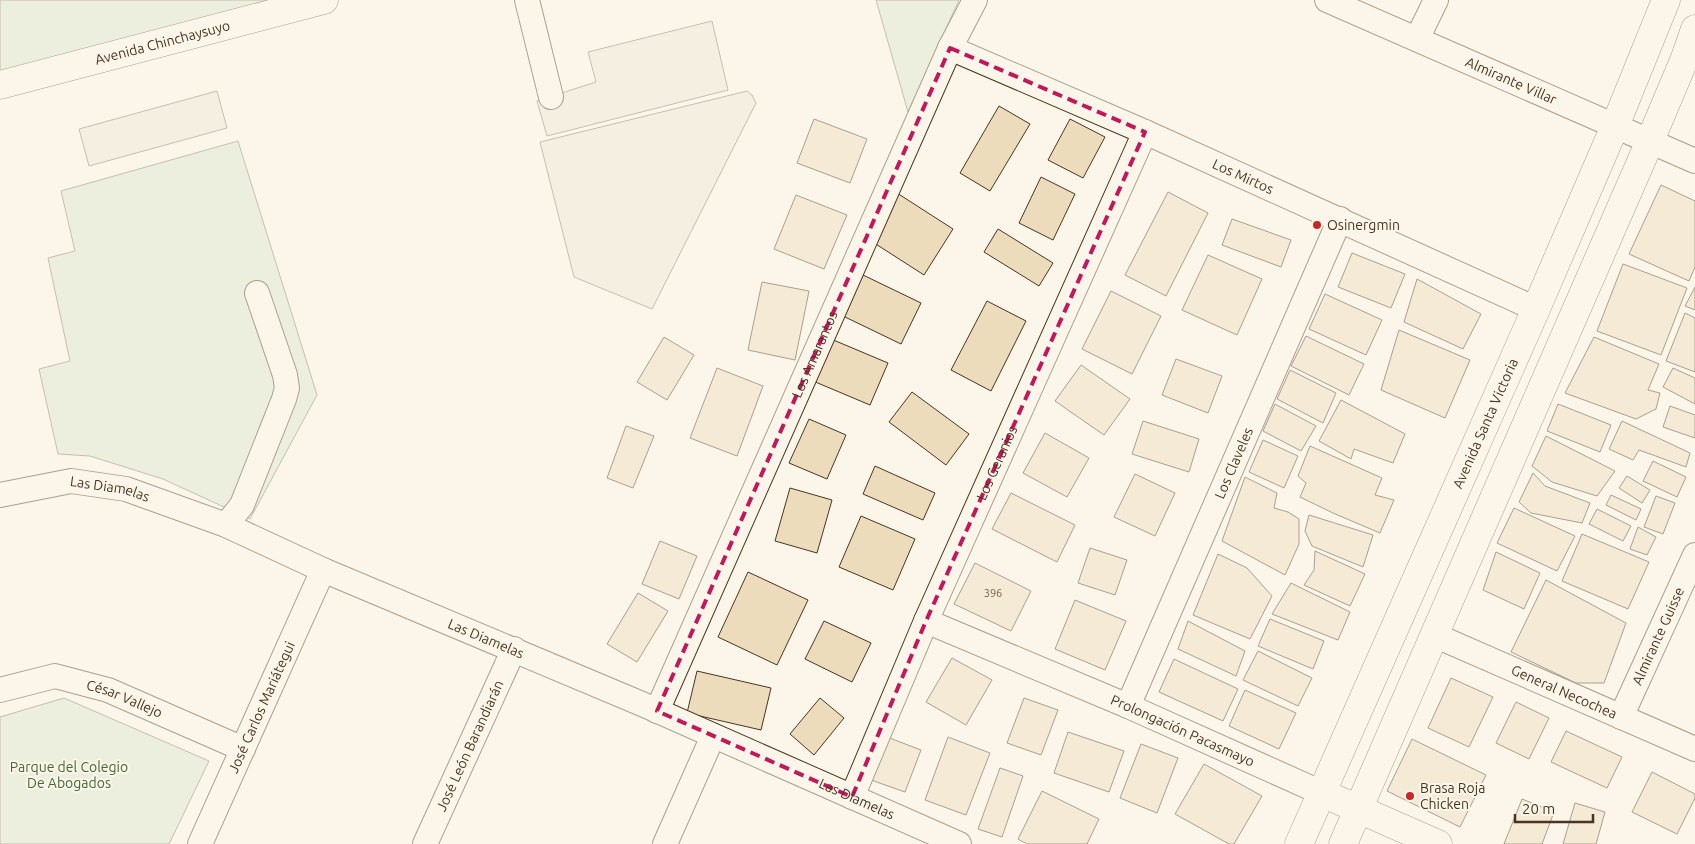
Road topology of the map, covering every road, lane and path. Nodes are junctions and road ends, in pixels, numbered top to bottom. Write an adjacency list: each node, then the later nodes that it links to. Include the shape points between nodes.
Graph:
1 (324, 0): 10 (main road, Avenida Chinchaysuyo)
2 (527, 0): 11 (street)
3 (975, 0): 9 (street, Los Amarantos)
4 (1327, 0): 8 (street, Almirante Villar)
5 (1436, 0): 8 (street)
6 (1666, 0): 12 (main road, Avenida Santa Victoria)
7 (1695, 29): 14 (main road)
8 (1417, 39): 12 (street, Almirante Villar)
9 (950, 48): 13 (street, Los Mirtos); 28 (street, Los Amarantos)
10 (0, 85)
11 (550, 97)
12 (1615, 126): 14 (street, Almirante Villar); 18 (main road, Avenida Santa Victoria)
13 (1145, 132): 16 (street, Los Mirtos); 23 (street, Los Geranios)
14 (1650, 141): 15 (street, Almirante Villar); 24 (main road)
15 (1695, 161)
16 (1340, 219): 18 (street, Los Mirtos); 27 (street, Los Claveles)
17 (257, 293): 20 (street, via 287,388 242,505)
18 (1536, 309): 33 (main road, Avenida Santa Victoria)
19 (0, 495): 20 (street, Las Diamelas, via 71,481 126,489)
20 (226, 525): 22 (street, Las Diamelas)
21 (1695, 555): 29 (street, Almirante Guisse)
22 (323, 570): 25 (street, Las Diamelas); 31 (street, José Carlos Mariátegui)
23 (926, 621): 27 (street, Prolongación Pacasmayo); 34 (street, Los Geranios)
24 (1434, 635): 29 (street, General Necochea); 35 (main road)
25 (514, 649): 28 (street, Las Diamelas); 37 (street, José León Barandiarán)
26 (0, 690): 31 (street, César Vallejo, via 55,676 108,690)
27 (1128, 706): 33 (street, Prolongación Pacasmayo)
28 (658, 711): 30 (street, Las Diamelas)
29 (1621, 717): 32 (street, General Necochea)
30 (713, 736): 34 (street, Las Diamelas); 38 (street)
31 (243, 749): 36 (street, José Carlos Mariátegui)
32 (1695, 749)
33 (1322, 793): 35 (main road, Prolongación Pacasmayo); 40 (main road, Avenida Santa Victoria)
34 (852, 797): 39 (street, Las Diamelas)
35 (1358, 810): 41 (main road); 42 (main road, Prolongación Pacasmayo)
36 (200, 844)
37 (425, 844)
38 (665, 844)
39 (959, 844)
40 (1299, 844)
41 (1342, 844)
42 (1438, 844)

